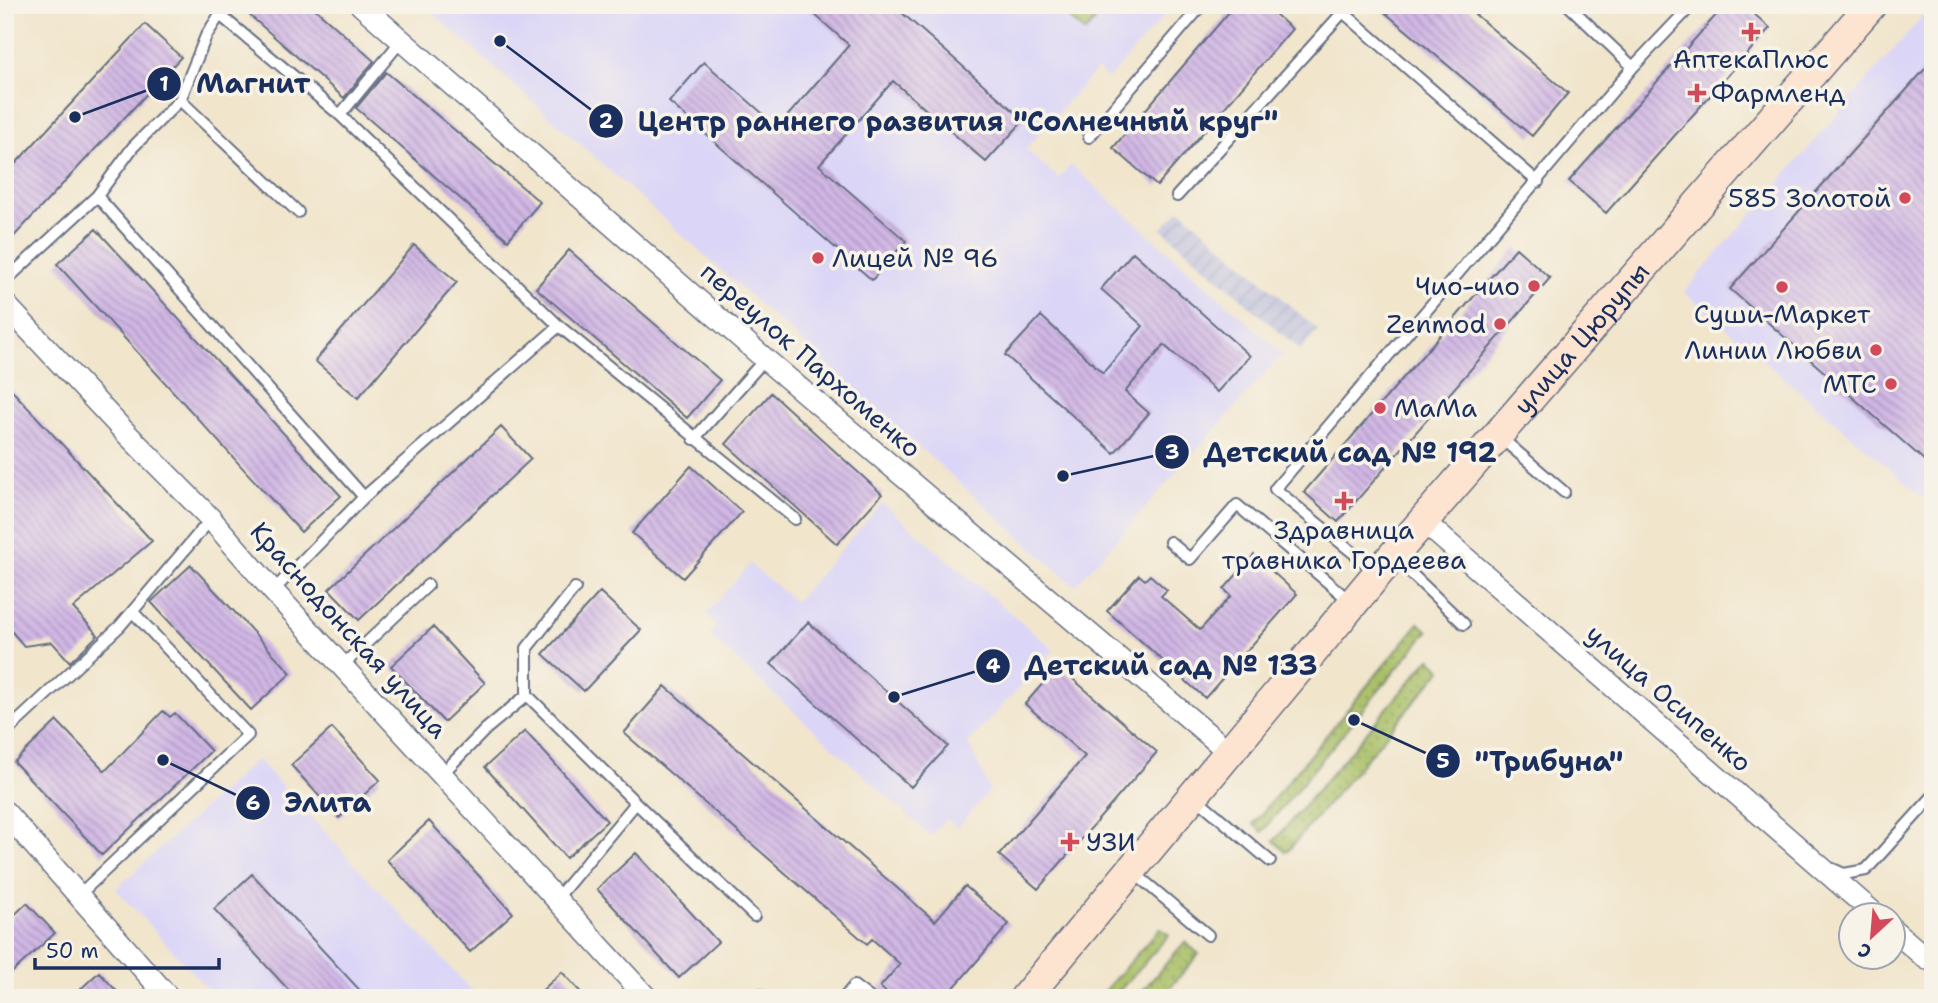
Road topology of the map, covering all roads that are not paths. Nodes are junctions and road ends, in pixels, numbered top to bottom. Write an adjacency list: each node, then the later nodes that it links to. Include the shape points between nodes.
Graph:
1 (360, 5): 8 (street, переулок Пархоменко)
2 (1202, 5): 12 (lane)
3 (1568, 5): 9 (lane)
4 (1692, 5): 9 (lane)
5 (1871, 5): 21 (main road, улица Цюрупы)
6 (1339, 9): 13 (lane); 15 (lane)
7 (223, 10): 10 (lane, via 206,36); 11 (lane)
8 (401, 41): 11 (lane); 20 (street, переулок Пархоменко)
9 (1633, 67): 13 (lane)
10 (180, 100): 14 (lane, via 133,147); 16 (lane)
11 (340, 115): 19 (lane)
12 (1089, 136)
13 (1538, 182): 29 (lane, via 1275,489)
14 (97, 196): 17 (lane); 24 (lane)
15 (1177, 196)
16 (298, 212)
17 (5, 281)
18 (5, 304): 25 (street, Краснодонская улица)
19 (559, 326): 22 (lane); 24 (lane)
20 (765, 359): 22 (lane); 39 (street, переулок Пархоменко)
21 (1498, 435): 23 (lane); 27 (main road, улица Цюрупы)
22 (694, 439): 26 (lane)
23 (1564, 492)
24 (364, 497): 32 (lane)
25 (211, 519): 32 (street, Краснодонская улица); 34 (lane)
26 (795, 519)
27 (1424, 522): 29 (main road, улица Цюрупы); 46 (street, улица Осипенко)
28 (1170, 542): 33 (lane, via 1190,559 1237,505)
29 (1386, 565): 33 (main road, улица Цюрупы); 35 (lane)
30 (428, 585): 36 (lane)
31 (575, 588): 37 (lane, via 527,648)
32 (273, 591): 36 (street, Краснодонская улица)
33 (1354, 604): 39 (main road, улица Цюрупы)
34 (133, 612): 38 (lane); 48 (lane, via 248,735)
35 (1464, 624)
36 (342, 666): 40 (street, Краснодонская улица)
37 (527, 695): 40 (lane); 43 (lane)
38 (5, 733)
39 (1228, 752): 41 (main road, улица Цюрупы)
40 (442, 774): 49 (street, Краснодонская улица)
41 (1192, 794): 45 (lane); 47 (main road, улица Цюрупы)
42 (1933, 796): 46 (lane, via 1866,870 1844,874)
43 (636, 803): 49 (lane); 51 (lane)
44 (5, 813): 48 (street)
45 (1270, 861)
46 (1814, 861): 50 (street, улица Осипенко)
47 (1131, 870): 52 (lane); 61 (main road, улица Цюрупы)
48 (80, 894): 55 (street)
49 (557, 898): 56 (street, Краснодонская улица)
50 (1862, 902)
51 (754, 916)
52 (1208, 935)
53 (1906, 941): 54 (street)
54 (1927, 959)
55 (169, 998)
56 (647, 998)
57 (757, 998): 58 (lane)
58 (763, 998)
59 (844, 998): 60 (lane, via 854,986)
60 (870, 998)
61 (1025, 998)

